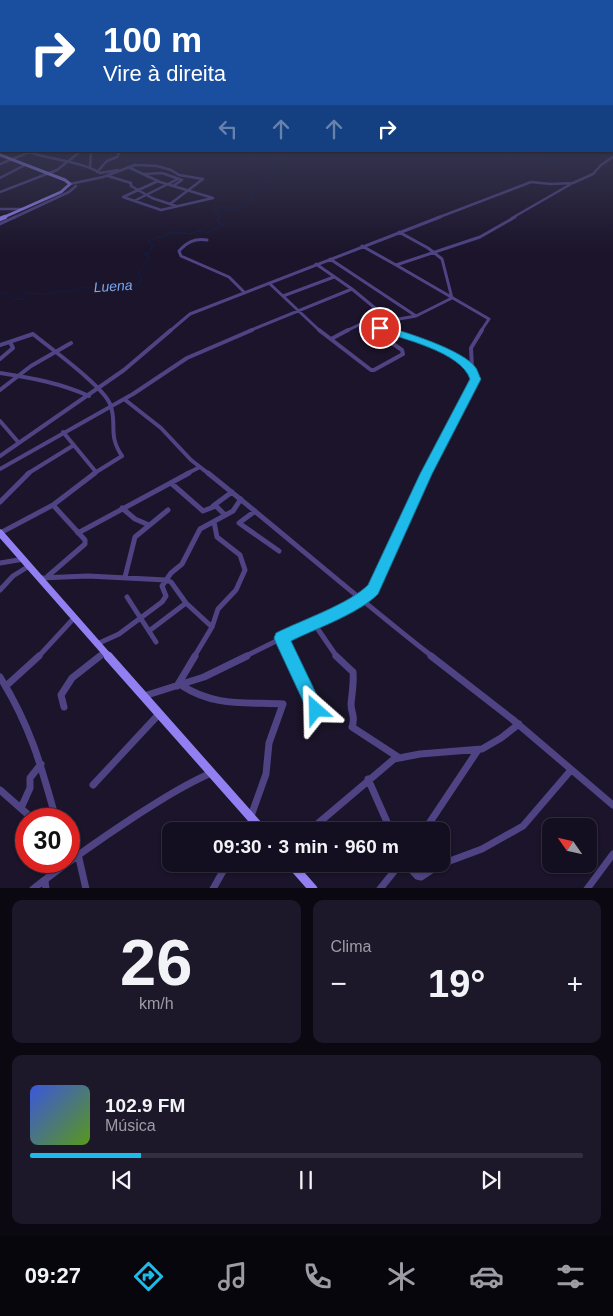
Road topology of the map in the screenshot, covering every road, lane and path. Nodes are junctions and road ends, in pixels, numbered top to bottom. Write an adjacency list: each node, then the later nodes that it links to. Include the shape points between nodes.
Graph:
1 (15, 170): 16 (street)
2 (39, 170): 11 (main road)
3 (54, 170): 11 (street)
4 (116, 170): 9 (street)
5 (119, 170): 14 (street)
6 (135, 170): 12 (street)
7 (169, 170): 13 (street)
8 (596, 170): 19 (street)
9 (97, 172)
10 (149, 172): 12 (street); 15 (street)
11 (48, 174): 20 (main road); 25 (street)
12 (143, 174): 18 (street)
13 (177, 174): 15 (street); 24 (street, via 203,179 197,186)
14 (107, 176): 20 (street); 23 (street, via 131,183)
15 (172, 176): 17 (street); 18 (street)
16 (0, 178)
17 (178, 178): 21 (street); 22 (street, via 182,181)
18 (159, 181): 21 (street); 23 (street)
19 (573, 183): 36 (street, via 531,182); 39 (street, via 480,237)
20 (70, 185): 33 (main road); 35 (street, via 76,186)
21 (169, 185): 22 (street); 26 (street)
22 (173, 186): 24 (street)
23 (139, 190): 26 (street); 28 (street, via 123,197)
24 (186, 190): 30 (street, via 179,200); 31 (street, via 214,198)
25 (0, 192)
26 (148, 195): 27 (street); 28 (street)
27 (152, 198): 29 (street); 30 (street)
28 (136, 200): 29 (street)
29 (142, 203): 31 (street, via 161,210)
30 (170, 204): 31 (street)
31 (176, 206)
32 (0, 209): 33 (street)
33 (22, 210): 34 (main road)
34 (0, 220)
35 (0, 224)
36 (399, 232): 38 (street); 39 (street)
37 (207, 240): 46 (street, via 202,238 189,242 179,251 181,256 228,277)
38 (362, 246): 40 (street); 42 (street)
39 (434, 252): 42 (street); 48 (street, via 444,264)
40 (330, 259): 41 (street); 50 (street)
41 (316, 264): 43 (street); 44 (street)
42 (396, 265): 48 (street)
43 (334, 276): 45 (street); 47 (street)
44 (269, 283): 46 (street); 47 (street)
45 (352, 289): 49 (street); 51 (street)
46 (244, 292): 62 (street, via 184,318 145,354)
47 (283, 296): 49 (street)
48 (452, 298): 50 (street); 59 (street, via 489,320 470,346)
49 (298, 311): 53 (street); 65 (street, via 204,349)
50 (416, 316): 51 (street)
51 (387, 318): 52 (street)
52 (365, 323): 53 (street); 53 (street, via 403,354 371,370); 59 (street, via 436,347 460,359)
53 (331, 340)
54 (10, 342): 56 (street); 57 (street, via 33,334); 58 (street, via 13,348)
55 (71, 343): 57 (street)
56 (0, 345)
57 (54, 352): 61 (street); 62 (street)
58 (0, 359)
59 (472, 370): 97 (street, via 475,380 426,474 386,565 373,589)
60 (0, 373): 61 (street)
61 (20, 376): 63 (street); 64 (street, via 67,386)
62 (98, 389): 64 (street); 66 (street)
63 (0, 390)
64 (88, 396): 69 (street)
65 (124, 399): 66 (street); 72 (street, via 161,428)
66 (111, 405): 68 (street); 74 (street, via 114,443 122,456)
67 (0, 421): 69 (street)
68 (63, 432): 70 (street); 73 (street)
69 (19, 443): 71 (street)
70 (74, 445): 74 (street); 78 (street, via 24,476)
71 (0, 456)
72 (200, 467): 75 (street); 76 (street)
73 (0, 469)
74 (96, 472): 79 (street)
75 (171, 483): 80 (street, via 203,511); 81 (street)
76 (232, 492): 77 (street); 80 (street)
77 (241, 499): 83 (street); 84 (street, via 233,512)
78 (0, 502)
79 (53, 505): 87 (street); 88 (street)
80 (213, 506): 84 (street)
81 (122, 508): 86 (street); 87 (street)
82 (168, 510): 86 (street)
83 (256, 511): 89 (street, via 240,523); 97 (street)
84 (225, 515): 85 (street)
85 (214, 522): 94 (street, via 200,529 182,564); 102 (street, via 217,537 240,555 245,567 236,590 218,608)
86 (149, 525): 93 (street, via 132,541)
87 (78, 532): 92 (street, via 85,544)
88 (0, 533): 90 (main road)
89 (279, 551)
90 (26, 562): 91 (street); 92 (main road); 95 (street)
91 (0, 564)
92 (44, 577): 93 (street); 99 (main road)
93 (125, 577): 94 (street)
94 (166, 580): 98 (street, via 173,584); 100 (street, via 161,587 166,598)
95 (0, 590)
96 (128, 597): 100 (street)
97 (360, 599): 101 (street); 115 (street)
98 (186, 603): 102 (street); 103 (street)
99 (75, 617): 106 (main road); 110 (street)
100 (141, 618): 103 (street); 106 (street)
101 (314, 622): 104 (street); 117 (street, via 338,658 353,672 351,706 355,719 352,727)
102 (212, 627): 109 (street)
103 (149, 631): 105 (street)
104 (281, 638): 109 (street, via 204,677); 113 (street)
105 (156, 642)
106 (98, 644): 107 (main road)
107 (105, 652): 111 (main road); 112 (street, via 63,689)
108 (0, 677): 110 (street)
109 (179, 685): 111 (street); 127 (street, via 228,704 283,704 269,743 266,774)
110 (6, 686): 118 (street, via 24,720)
111 (143, 696): 114 (main road)
112 (64, 707)
113 (316, 710)
114 (159, 714): 120 (main road); 122 (street)
115 (519, 724): 116 (street, via 502,738); 119 (street)
116 (478, 750): 117 (street); 132 (street)
117 (398, 757): 121 (street)
118 (41, 764): 125 (street, via 30,778 30,788); 126 (street)
119 (571, 770): 124 (street); 135 (street, via 533,817 510,835)
120 (212, 773): 127 (main road); 133 (street, via 188,783)
121 (368, 779): 130 (street); 131 (street)
122 (93, 785)
123 (0, 790): 125 (street)
124 (613, 805)
125 (21, 808)
126 (53, 808)
127 (252, 818): 128 (street); 129 (main road)
128 (250, 822)
129 (255, 822)
130 (319, 822)
131 (387, 822)
132 (430, 822)
133 (80, 853)
134 (613, 854): 149 (street)
135 (450, 861)
136 (80, 862): 146 (street)
137 (223, 872): 147 (street)
138 (298, 872): 144 (main road)
139 (393, 872): 148 (street)
140 (415, 872): 141 (street, via 420,877)
141 (428, 872)
142 (58, 873): 143 (street)
143 (46, 885): 145 (street)
144 (310, 887)
145 (33, 888)
146 (86, 888)
147 (212, 888)
148 (380, 888)
149 (587, 888)

